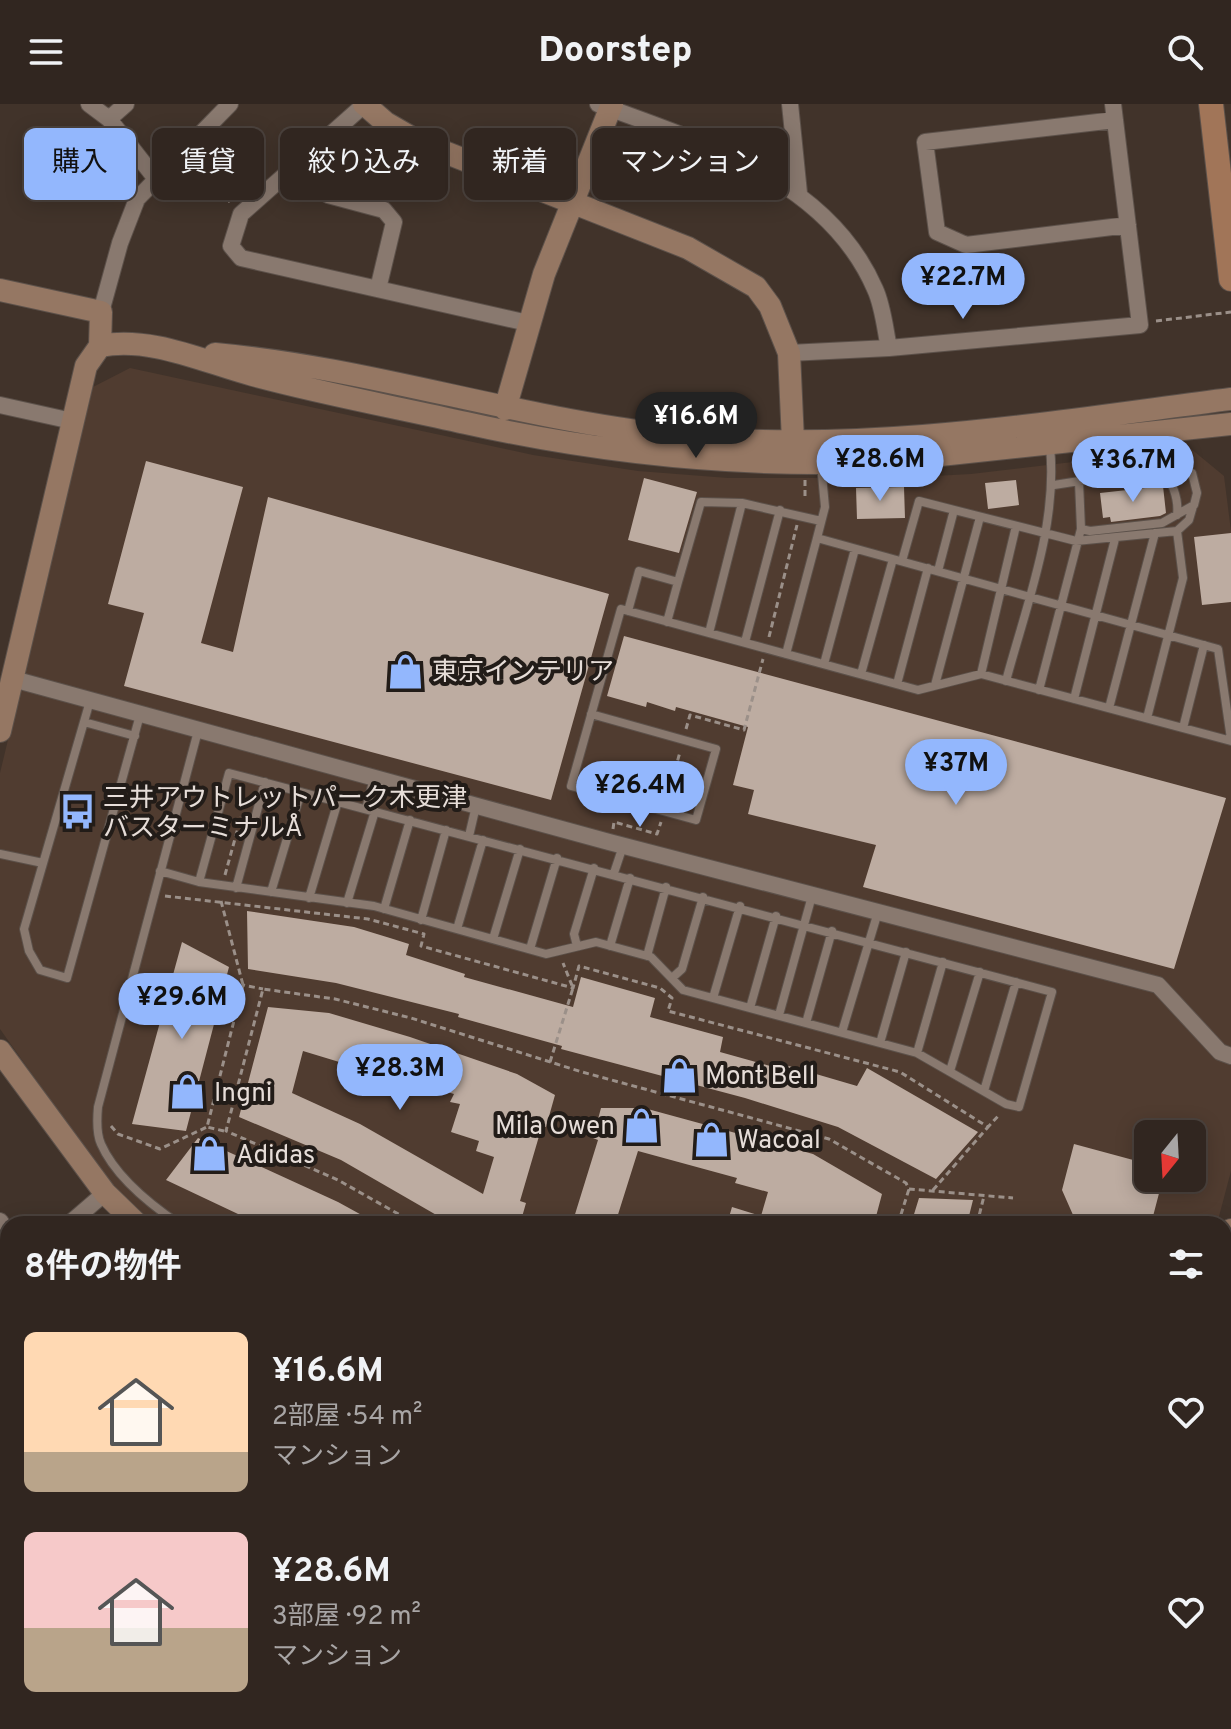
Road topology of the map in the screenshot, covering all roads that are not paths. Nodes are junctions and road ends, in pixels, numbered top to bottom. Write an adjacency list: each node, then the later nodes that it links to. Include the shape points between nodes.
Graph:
1 (89, 104): 9 (street)
2 (126, 104): 9 (street)
3 (230, 104): 10 (street)
4 (364, 104): 11 (street); 17 (street, via 419,142)
5 (790, 104): 15 (street)
6 (1211, 104): 19 (main road)
7 (607, 105): 15 (street, via 753,167); 17 (street)
8 (1114, 112): 18 (street); 18 (street, via 925,142 937,232 966,245)
9 (109, 119): 12 (street)
10 (207, 128)
11 (337, 128)
12 (152, 174)
13 (280, 179): 20 (street, via 241,214 231,246 241,258)
14 (152, 184): 22 (street, via 130,213)
15 (799, 193): 25 (street, via 832,222 875,289)
16 (347, 200): 20 (street, via 384,210 394,222)
17 (571, 204): 23 (street); 27 (street, via 688,248 736,273 770,306)
18 (1128, 225): 25 (street, via 1140,323)
19 (1231, 279)
20 (378, 289): 23 (street)
21 (0, 290): 22 (street)
22 (101, 312): 24 (street)
23 (528, 323): 30 (street)
24 (100, 346): 26 (street, via 123,342); 31 (street, via 86,366)
25 (889, 348): 27 (street)
26 (166, 350): 30 (street, via 258,358); 36 (street, via 255,376 550,440)
27 (789, 353): 33 (street)
28 (1231, 399): 33 (street, via 943,435)
29 (0, 405): 31 (street)
30 (505, 409): 33 (street, via 691,437)
31 (72, 421): 75 (street)
32 (1231, 424): 34 (street)
33 (793, 441)
34 (1049, 446): 36 (street); 38 (lane)
35 (1159, 468): 37 (lane); 40 (lane, via 1192,473); 43 (lane, via 1167,474)
36 (813, 470): 45 (lane, via 825,507)
37 (1079, 482): 38 (lane); 47 (lane)
38 (1054, 485): 49 (lane)
39 (742, 503): 41 (lane); 59 (lane, via 701,502); 67 (lane)
40 (1194, 505): 43 (lane); 48 (lane, via 1189,520)
41 (780, 510): 45 (lane); 69 (lane)
42 (954, 510): 44 (lane); 55 (lane, via 919,501); 57 (lane)
43 (1177, 515): 47 (lane, via 1162,523)
44 (980, 517): 46 (lane); 58 (lane)
45 (821, 521): 51 (lane)
46 (1016, 526): 49 (lane); 60 (lane)
47 (1081, 529): 53 (lane)
48 (1177, 531): 50 (lane); 68 (lane, via 1183,578)
49 (1045, 533): 53 (lane); 61 (lane)
50 (1155, 533): 52 (lane); 66 (lane)
51 (817, 538): 54 (lane); 71 (lane)
52 (1115, 539): 53 (lane); 64 (lane)
53 (1076, 541): 62 (lane)
54 (855, 549): 55 (lane); 72 (lane)
55 (898, 560): 56 (lane); 73 (lane)
56 (928, 568): 57 (lane); 77 (lane)
57 (938, 571): 58 (lane)
58 (963, 578): 60 (lane); 78 (lane)
59 (678, 582): 63 (lane, via 639,571); 65 (lane)
60 (999, 588): 61 (lane); 74 (lane)
61 (1029, 597): 62 (lane); 76 (lane)
62 (1059, 605): 64 (lane); 79 (lane)
63 (628, 611): 65 (lane); 83 (lane, via 621,609)
64 (1096, 615): 66 (lane); 80 (lane)
65 (667, 622): 67 (lane)
66 (1132, 625): 68 (lane); 82 (lane)
67 (709, 633): 69 (lane)
68 (1168, 635): 70 (lane); 85 (lane)
69 (745, 642): 71 (lane)
70 (1204, 645): 88 (lane); 91 (lane, via 1218,649)
71 (786, 654): 72 (lane)
72 (824, 664): 73 (lane)
73 (861, 674): 77 (lane)
74 (981, 674): 76 (lane); 78 (lane)
75 (13, 679): 81 (street); 87 (street)
76 (1006, 681): 79 (lane)
77 (897, 684): 78 (lane, via 918,690)
78 (935, 685)
79 (1039, 690): 80 (lane)
80 (1074, 699): 82 (lane)
81 (90, 701): 84 (street); 86 (lane)
82 (1109, 708): 85 (lane)
83 (591, 714): 83 (lane, via 716,749 696,820 571,786)
84 (140, 715): 89 (street); 90 (lane)
85 (1147, 718): 88 (lane)
86 (84, 722): 90 (lane); 106 (lane)
87 (1, 725)
88 (1183, 728): 91 (lane)
89 (198, 731): 92 (street); 108 (lane)
90 (135, 736): 106 (lane, via 67,978 40,970 24,929)
91 (1231, 740)
92 (374, 778): 96 (street); 97 (lane)
93 (265, 782): 94 (lane); 111 (lane, via 229,773); 113 (lane)
94 (301, 792): 95 (lane); 114 (lane)
95 (338, 801): 97 (lane); 117 (lane)
96 (476, 806): 100 (lane); 102 (street)
97 (370, 810): 98 (lane); 118 (lane)
98 (410, 820): 99 (lane); 120 (lane)
99 (446, 830): 100 (lane); 123 (lane)
100 (469, 836): 101 (lane)
101 (483, 840): 103 (lane); 125 (lane)
102 (623, 846): 109 (lane); 115 (street)
103 (520, 849): 105 (lane); 127 (lane)
104 (0, 854): 106 (lane)
105 (557, 858): 107 (lane); 131 (lane)
106 (43, 863)
107 (594, 868): 109 (lane); 129 (lane, via 574,934)
108 (160, 871): 111 (lane); 152 (lane, via 97,1123 100,1144 121,1172)
109 (614, 873): 110 (lane)
110 (630, 878): 112 (lane); 130 (lane)
111 (199, 882): 113 (lane)
112 (666, 887): 116 (lane); 133 (lane)
113 (236, 888): 114 (lane)
114 (271, 892): 117 (lane)
115 (813, 895): 121 (street); 124 (lane)
116 (703, 897): 119 (lane); 136 (lane, via 682,969)
117 (309, 898): 118 (lane)
118 (347, 903): 120 (lane)
119 (740, 906): 122 (lane); 138 (lane)
120 (384, 909): 123 (lane)
121 (878, 912): 128 (lane); 146 (street, via 1158,985 1220,1052)
122 (776, 916): 124 (lane); 139 (lane)
123 (421, 920): 125 (lane)
124 (805, 923): 126 (lane); 140 (lane)
125 (457, 929): 127 (lane)
126 (832, 931): 128 (lane); 141 (lane)
127 (493, 939): 131 (lane)
128 (869, 941): 132 (lane); 142 (lane)
129 (577, 946): 130 (lane); 131 (lane, via 546,954)
130 (610, 946): 133 (lane)
131 (530, 949)
132 (906, 952): 134 (lane); 143 (lane)
133 (647, 956): 136 (lane)
134 (943, 962): 135 (lane); 145 (lane)
135 (980, 972): 137 (lane); 147 (lane)
136 (672, 978): 138 (lane, via 683,990)
137 (1016, 982): 148 (lane); 148 (lane, via 1052,992 1019,1107)
138 (713, 998): 139 (lane)
139 (750, 1008): 140 (lane)
140 (779, 1015): 141 (lane)
141 (806, 1023): 142 (lane)
142 (842, 1032): 143 (lane)
143 (880, 1043): 145 (lane)
144 (0, 1051): 149 (street)
145 (917, 1053): 147 (lane)
146 (1231, 1056)
147 (950, 1071): 148 (lane)
148 (984, 1091)
149 (105, 1193): 150 (street); 151 (street)
150 (78, 1216)
151 (129, 1216)
152 (167, 1216)

